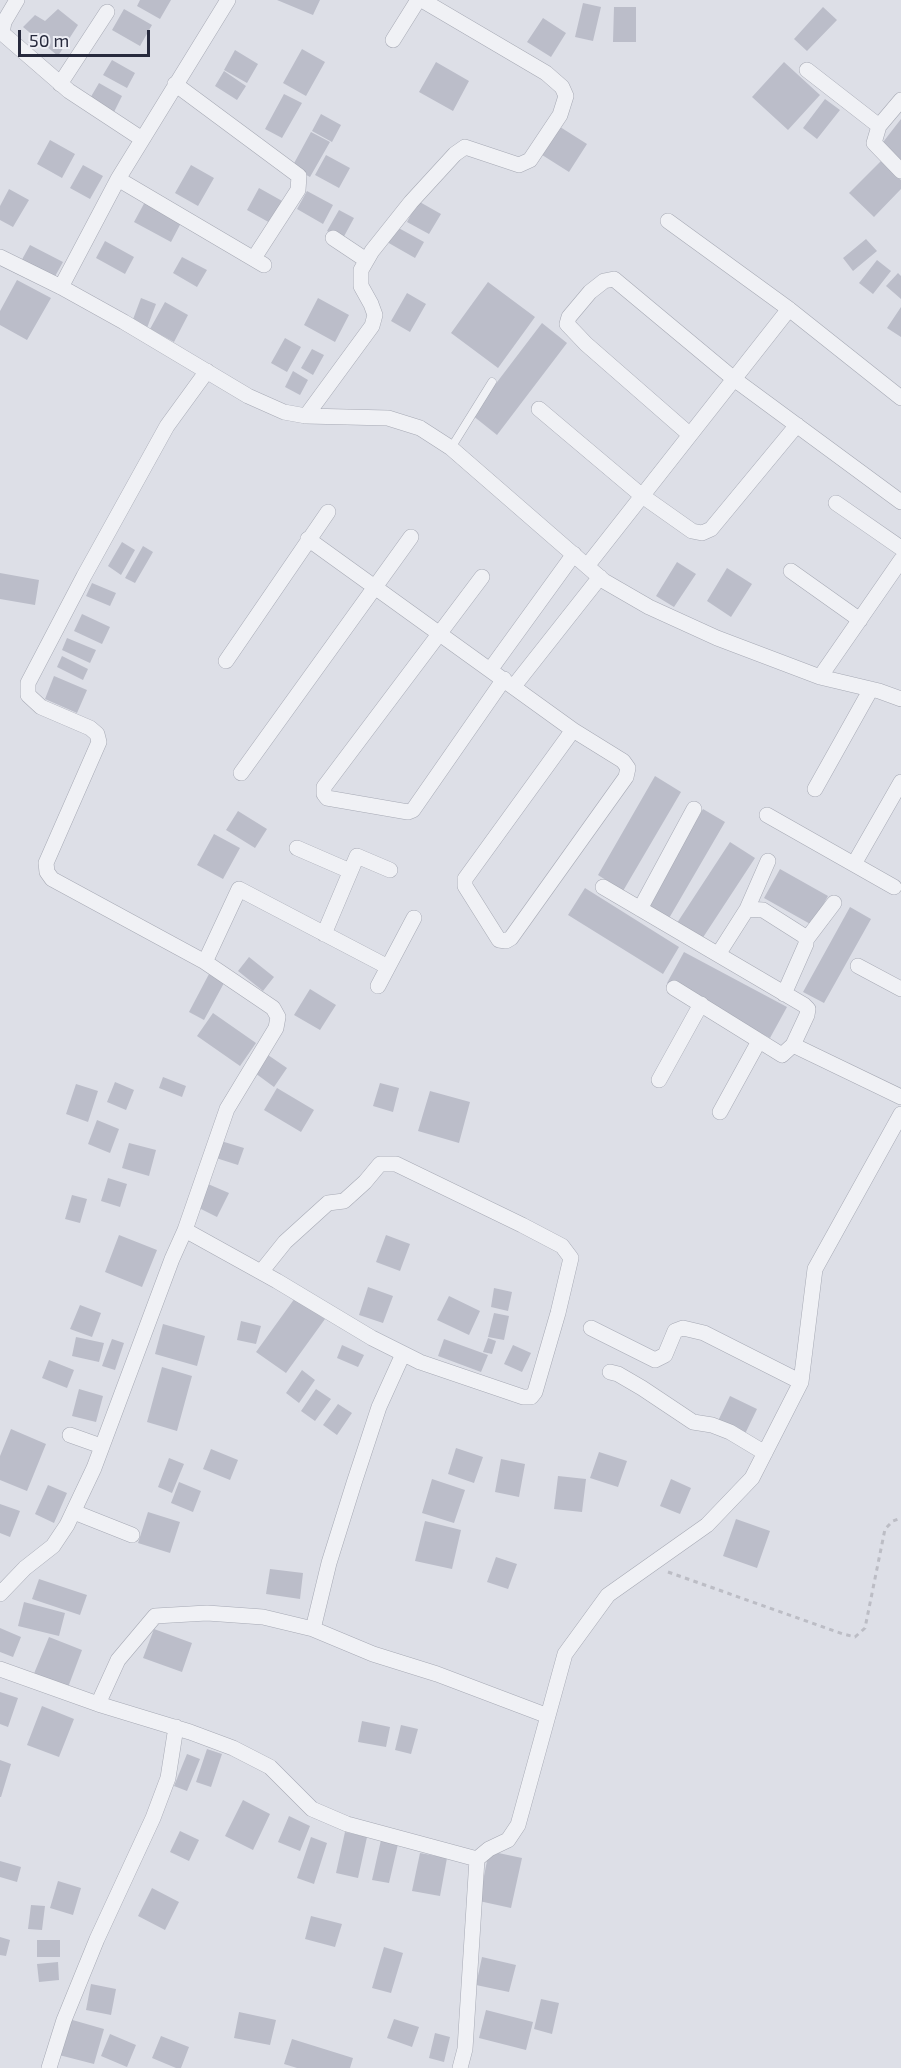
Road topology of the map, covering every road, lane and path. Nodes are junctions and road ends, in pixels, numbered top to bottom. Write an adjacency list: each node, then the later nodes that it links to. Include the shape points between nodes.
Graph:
1 (17, 0): 7 (street, via 2,33)
2 (228, 0): 8 (street)
3 (420, 0): 5 (street); 17 (street, via 546,73 566,96 560,115 530,160 519,165 465,147 411,202)
4 (107, 12): 7 (street)
5 (393, 40)
6 (807, 70): 10 (street)
7 (60, 84): 11 (street)
8 (176, 84): 11 (street); 13 (street, via 299,176 298,190 259,261)
9 (901, 100): 10 (street)
10 (879, 126): 12 (street, via 874,144)
11 (142, 139): 13 (street)
12 (901, 171)
13 (118, 179): 18 (street)
14 (668, 221): 19 (street)
15 (333, 238): 17 (street)
16 (0, 257): 18 (street)
17 (366, 260): 25 (street, via 361,270 361,286 375,315 372,326)
18 (62, 287): 20 (street)
19 (789, 309): 21 (street); 23 (street)
20 (207, 371): 25 (street, via 266,404); 71 (street, via 167,426 28,683 28,695 40,707 90,728 99,742 46,863 47,872 52,879)
21 (734, 379): 26 (street); 27 (street); 27 (street, via 614,279 604,281 590,292 569,316 567,324 573,332)
22 (492, 382): 28 (lane)
23 (901, 398)
24 (539, 409): 29 (street)
25 (306, 416): 28 (street, via 388,418 420,429)
26 (797, 425): 29 (street, via 711,529 693,531); 30 (street)
27 (689, 434): 29 (street)
28 (451, 447): 36 (street)
29 (641, 495): 38 (street)
30 (901, 502)
31 (836, 503): 35 (street)
32 (328, 512): 34 (street)
33 (411, 537): 42 (street)
34 (308, 539): 42 (street); 45 (street)
35 (901, 548)
36 (574, 555): 38 (street); 46 (street)
37 (901, 560): 43 (street)
38 (587, 566): 41 (street)
39 (791, 571): 43 (street)
40 (482, 577): 44 (street)
41 (600, 577): 47 (street, via 648,607); 48 (street)
42 (375, 587): 44 (street); 52 (street)
43 (860, 620): 47 (street)
44 (440, 634): 46 (street); 48 (street, via 324,787 327,798 413,810)
45 (226, 661)
46 (490, 670): 48 (street)
47 (820, 677): 49 (street)
48 (509, 683): 51 (street)
49 (871, 689): 50 (street); 54 (street)
50 (901, 699)
51 (573, 730): 51 (street, via 623,761 628,768 626,777 511,938 499,940 465,886 465,879)
52 (241, 773)
53 (901, 782): 59 (street)
54 (815, 789)
55 (694, 809): 65 (street)
56 (767, 815): 59 (street)
57 (297, 848): 61 (street)
58 (768, 861): 66 (street)
59 (854, 864): 63 (street)
60 (390, 870): 61 (street, via 357,856)
61 (351, 871): 68 (street)
62 (603, 886): 65 (street)
63 (894, 887)
64 (834, 903): 69 (street)
65 (640, 909): 70 (street)
66 (747, 909): 69 (street, via 763,910); 70 (street)
67 (414, 918): 73 (street)
68 (324, 934): 71 (street, via 238,889); 73 (street)
69 (806, 940): 77 (street)
70 (718, 953): 77 (street)
71 (205, 962): 85 (street, via 273,1008 278,1017 276,1028 227,1109)
72 (858, 966): 76 (street)
73 (388, 967): 74 (street)
74 (378, 986)
75 (674, 988): 78 (street)
76 (901, 989)
77 (784, 994): 80 (street, via 808,1009)
78 (701, 1004): 79 (street); 81 (street)
79 (759, 1041): 80 (street, via 782,1055); 83 (street)
80 (793, 1045): 82 (street)
81 (659, 1080)
82 (901, 1097)
83 (720, 1113)
84 (901, 1114): 90 (street, via 816,1269)
85 (185, 1230): 86 (street); 92 (street)
86 (261, 1272): 88 (street); 88 (street, via 328,1203 344,1201 380,1164 396,1164 522,1225 562,1246 571,1257 554,1330 531,1396)
87 (591, 1328): 90 (street, via 655,1360 664,1355 675,1331 683,1328 704,1333)
88 (403, 1354): 99 (street, via 379,1407 329,1563)
89 (610, 1372): 93 (street, via 693,1422 730,1432)
90 (801, 1382): 93 (street)
91 (70, 1435): 92 (street)
92 (101, 1446): 94 (street)
93 (765, 1453): 97 (street, via 752,1478 707,1525)
94 (74, 1512): 96 (street); 98 (street, via 53,1546)
95 (901, 1518): 97 (path, via 885,1529 865,1628 855,1637)
96 (132, 1535)
97 (649, 1566): 102 (street, via 608,1595 565,1654)
98 (0, 1594)
99 (313, 1629): 101 (street, via 263,1617 207,1613 155,1616 118,1660); 102 (street)
100 (0, 1669): 101 (street)
101 (98, 1704): 103 (street)
102 (549, 1716): 104 (street, via 519,1825 508,1840)
103 (176, 1727): 104 (street, via 270,1767 312,1809 348,1824); 105 (street, via 168,1778 97,1939)
104 (477, 1859): 106 (street, via 465,2049)
105 (49, 2068)
106 (460, 2068)

